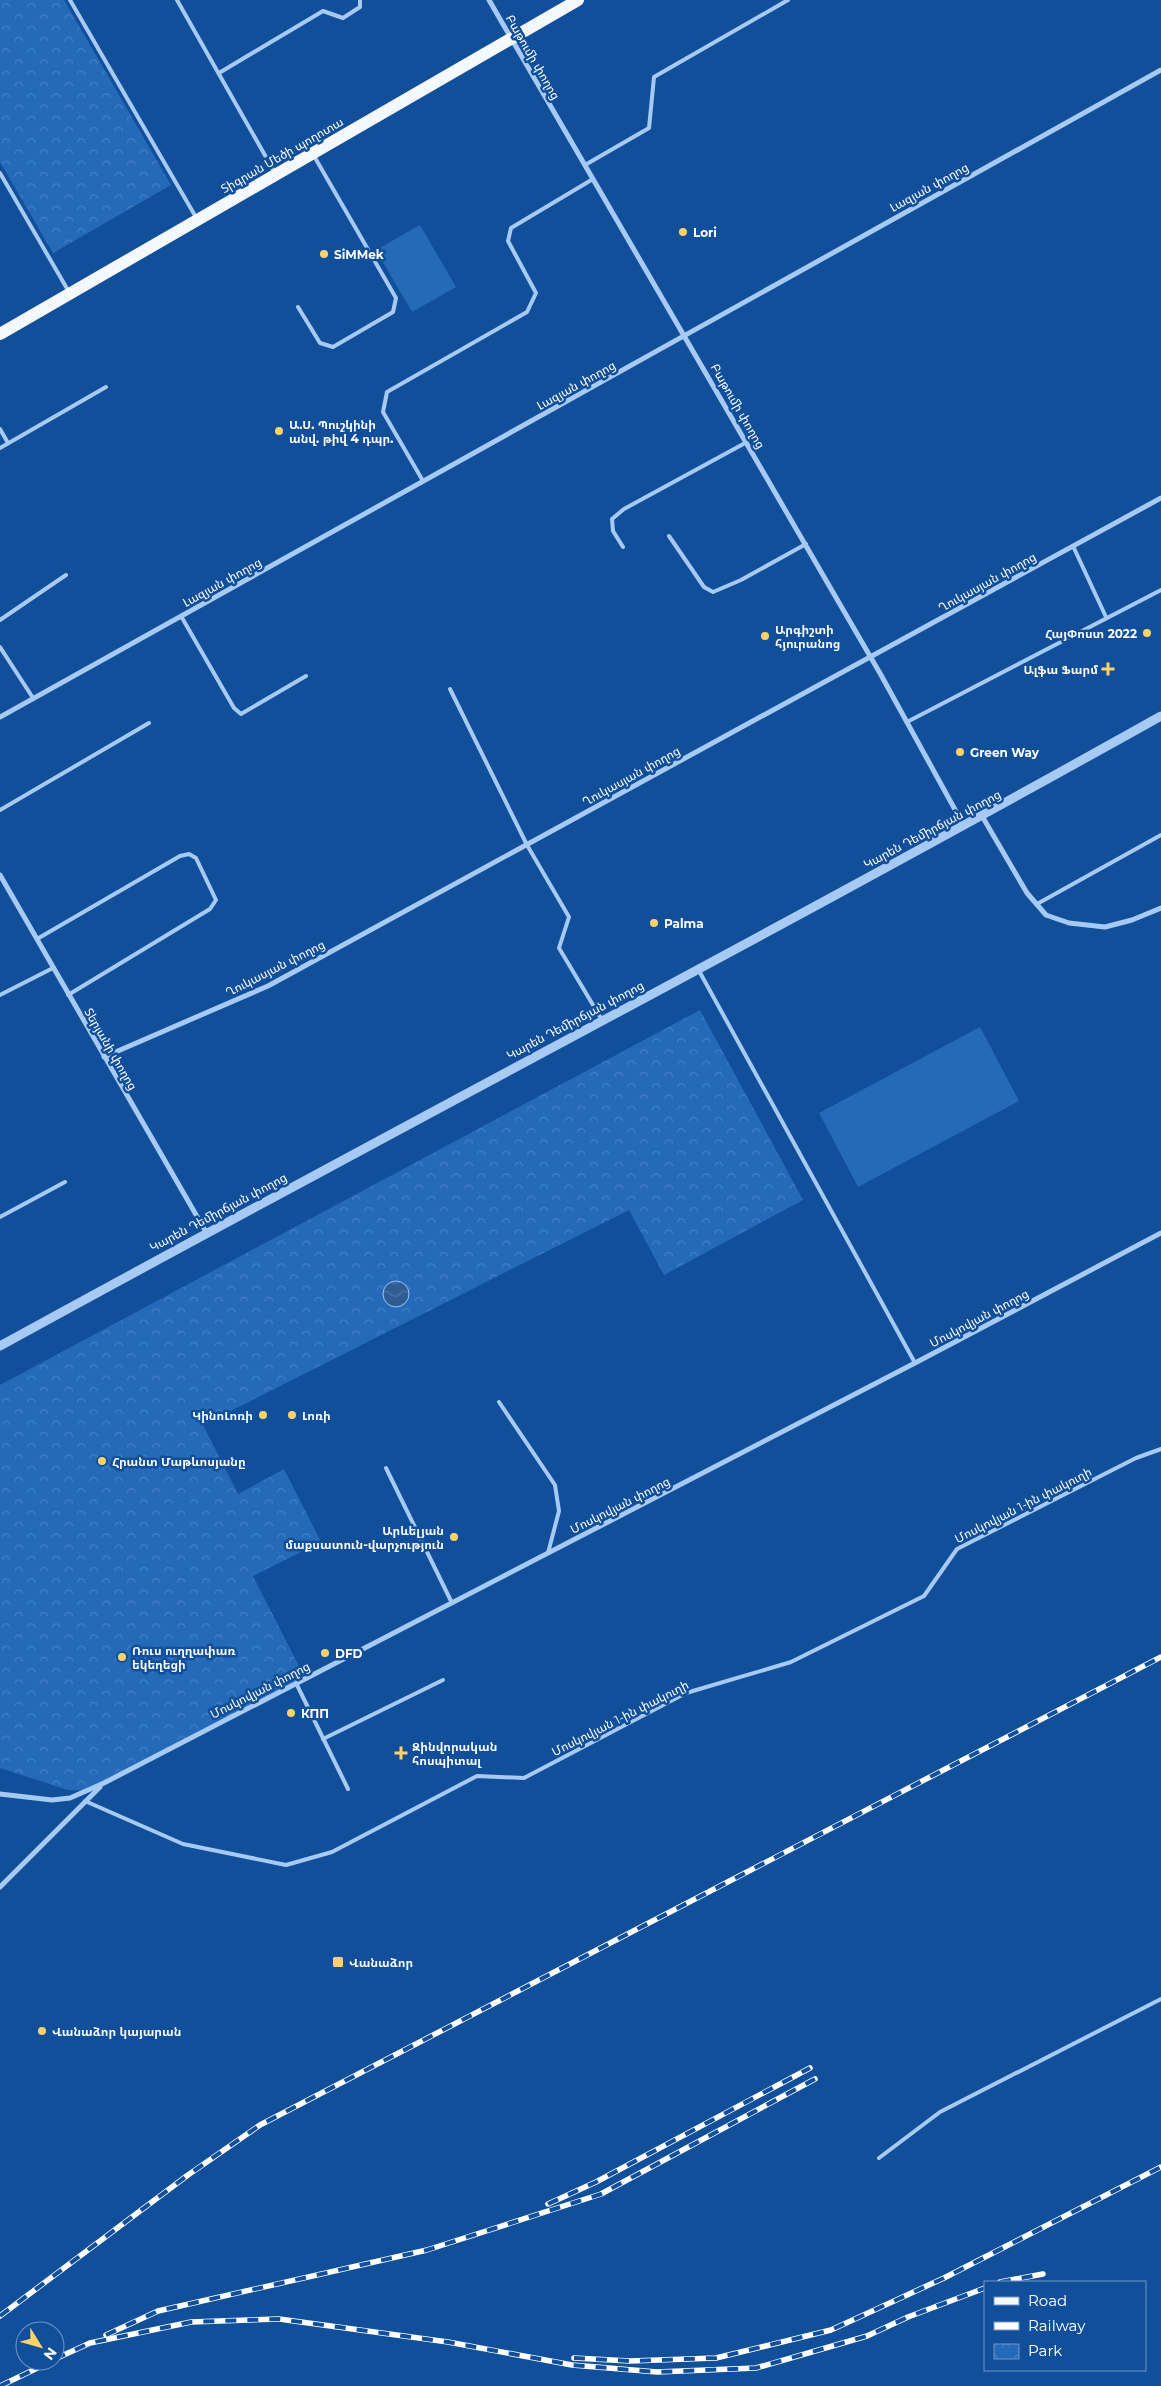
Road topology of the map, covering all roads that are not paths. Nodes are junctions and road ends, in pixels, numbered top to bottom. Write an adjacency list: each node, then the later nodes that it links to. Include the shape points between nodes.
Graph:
1 (70, 0): 15 (lane)
2 (177, 0): 9 (lane)
3 (360, 0): 9 (lane, via 360,7 343,18 322,11)
4 (489, 0): 7 (street, Բաթումի փողոց)
5 (578, 0): 7 (main road, Տիգրան Մեծի պողոտա)
6 (788, 0): 11 (lane, via 654,77 649,128)
7 (511, 39): 10 (main road, Տիգրան Մեծի պողոտա); 11 (street, Բաթումի փողոց)
8 (1161, 70): 19 (street, Լազյան փողոց)
9 (219, 73): 13 (lane)
10 (313, 153): 13 (main road, Տիգրան Մեծի պողոտա); 17 (lane, via 396,298 393,312 333,347 320,343)
11 (585, 165): 14 (street, Բաթումի փողոց)
12 (0, 173): 16 (lane)
13 (276, 174): 15 (main road, Տիգրան Մեծի պողոտա)
14 (593, 179): 19 (street, Բաթումի փողոց); 25 (lane, via 510,228 508,241 536,293 527,312 387,392 383,412)
15 (198, 220): 16 (main road, Տիգրան Մեծի պողոտա)
16 (70, 294): 18 (main road, Տիգրան Մեծի պողոտա)
17 (298, 307)
18 (0, 334)
19 (685, 335): 22 (street, Բաթումի փողոց); 25 (street, Լազյան փողոց)
20 (106, 387): 23 (lane)
21 (0, 429): 23 (lane)
22 (747, 442): 28 (street, Բաթումի փողոց); 30 (lane, via 624,509 612,520 613,530)
23 (8, 443): 24 (lane)
24 (0, 448)
25 (423, 481): 33 (street, Լազյան փողոց)
26 (1161, 498): 29 (street, Ղուկասյան փողոց)
27 (669, 536): 28 (lane, via 704,587 713,592)
28 (806, 544): 37 (street, Բաթումի փողոց)
29 (1073, 546): 34 (lane); 37 (street, Ղուկասյան փողոց)
30 (623, 547)
31 (66, 575): 35 (lane)
32 (1161, 590): 34 (lane)
33 (181, 616): 38 (lane, via 234,708 241,714); 40 (street, Լազյան փողոց)
34 (1106, 617): 43 (lane)
35 (0, 620)
36 (0, 648): 40 (lane)
37 (870, 657): 43 (street, Բաթումի փողոց); 49 (street, Ղուկասյան փողոց)
38 (306, 676)
39 (450, 689): 49 (lane)
40 (33, 698): 42 (street, Լազյան փողոց)
41 (1161, 716): 46 (street, Կարեն Դեմիրճյան փողոց)
42 (0, 717)
43 (907, 722): 47 (street, Բաթումի փողոց)
44 (149, 723): 45 (lane)
45 (0, 810)
46 (982, 816): 47 (street, Կարեն Դեմիրճյան փողոց); 51 (street)
47 (964, 826): 55 (street, Կարեն Դեմիրճյան փողոց)
48 (1161, 835): 51 (lane)
49 (527, 845): 58 (lane, via 569,917 559,948); 59 (street, Ղուկասյան փողոց, via 268,986)
50 (0, 875): 53 (street, Տերյանի փողոց)
51 (1036, 904): 52 (street, via 1046,915 1069,923 1105,927)
52 (1161, 908)
53 (37, 939): 54 (street, Տերյանի փողոց); 57 (lane, via 180,856 188,854 196,858 216,900 210,909)
54 (53, 968): 56 (lane); 57 (street, Տերյանի փողոց)
55 (698, 969): 58 (street, Կարեն Դեմիրճյան փողոց); 65 (lane)
56 (0, 995)
57 (68, 995): 59 (street, Տերյանի փողոց)
58 (602, 1020): 62 (street, Կարեն Դեմիրճյան փողոց)
59 (104, 1057): 62 (street, Տերյանի փողոց)
60 (65, 1182): 61 (lane)
61 (0, 1217)
62 (206, 1232): 64 (street, Կարեն Դեմիրճյան փողոց)
63 (1161, 1233): 65 (street, Մոսկովյան փողոց)
64 (0, 1346)
65 (915, 1363): 69 (street, Մոսկովյան փողոց)
66 (500, 1402): 69 (lane, via 555,1485 559,1511)
67 (1161, 1448): 77 (lane, Մոսկովյան 1-ին փակուղի, via 956,1549 924,1596 790,1662 686,1693 524,1778 478,1776 332,1852 286,1865 183,1844)
68 (386, 1468): 70 (lane)
69 (548, 1553): 70 (street, Մոսկովյան փողոց)
70 (452, 1602): 72 (street, Մոսկովյան փողոց)
71 (443, 1680): 73 (lane)
72 (296, 1683): 73 (lane); 74 (street, Մոսկովյան փողոց)
73 (323, 1738): 75 (lane)
74 (104, 1783): 76 (street, Մոսկովյան փողոց, via 70,1798 52,1800); 77 (street)
75 (348, 1789)
76 (0, 1794)
77 (85, 1802): 78 (street)
78 (0, 1887)
79 (1161, 1999): 80 (lane, via 940,2112)
80 (879, 2158)

